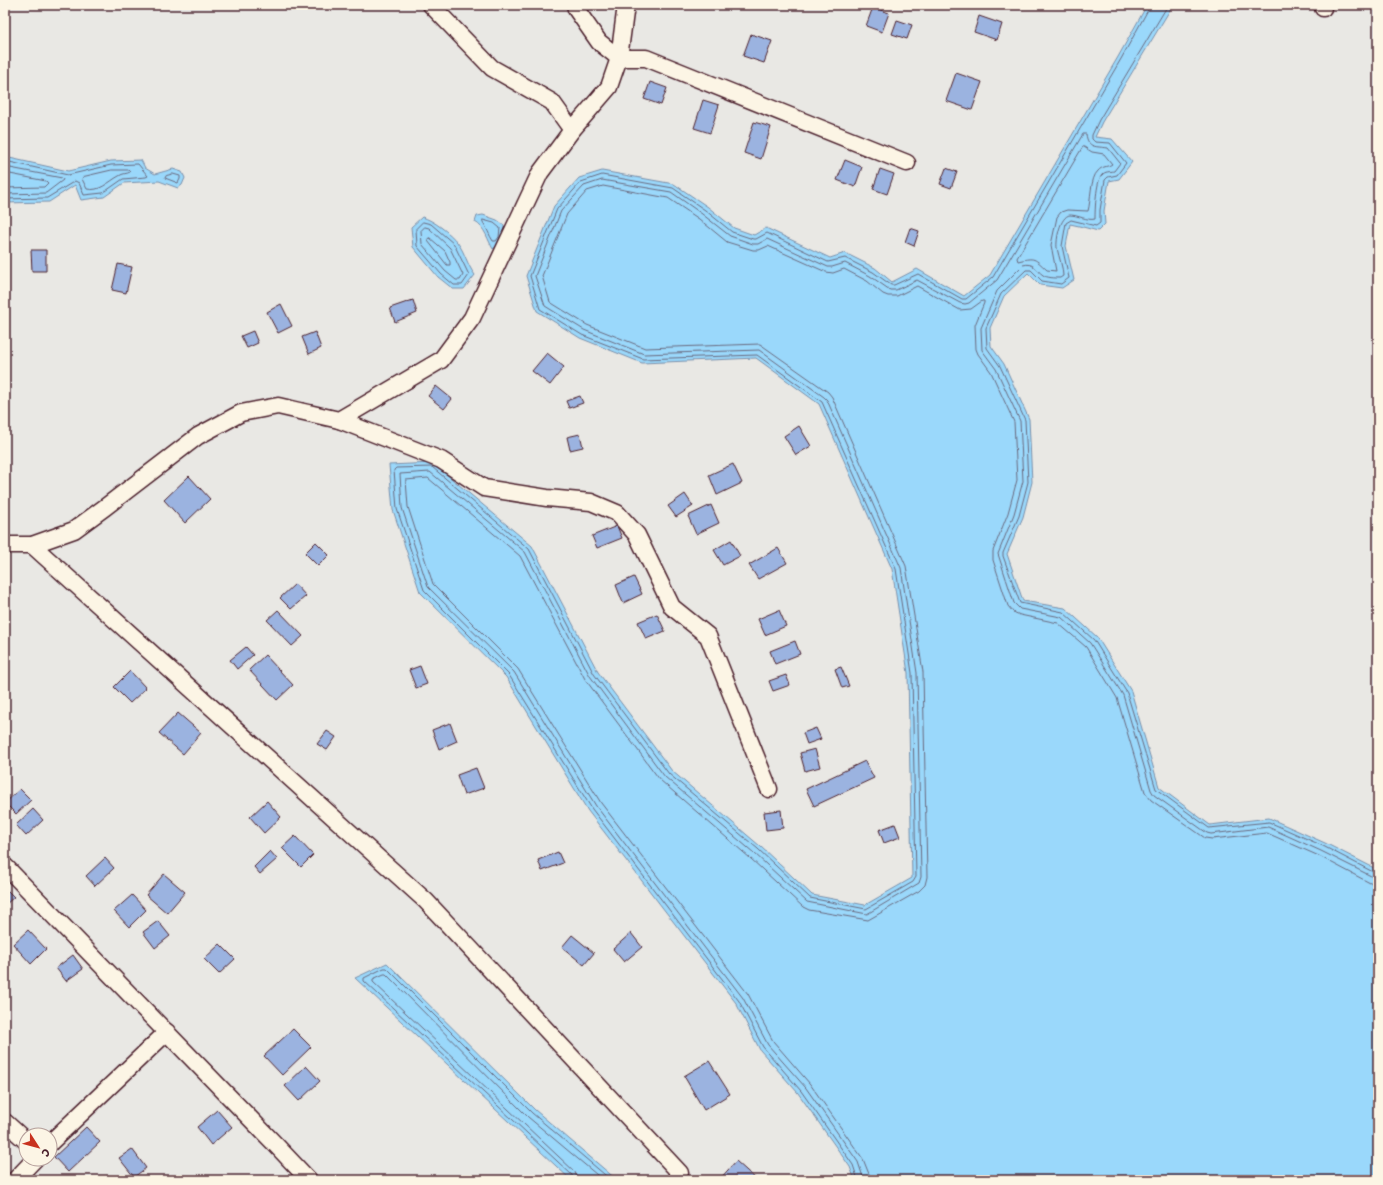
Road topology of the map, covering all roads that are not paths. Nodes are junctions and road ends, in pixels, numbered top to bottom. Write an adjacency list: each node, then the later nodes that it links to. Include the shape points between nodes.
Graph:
1 (431, 5): 5 (street, via 492,68 552,102)
2 (575, 5): 4 (street, via 599,42)
3 (626, 5): 4 (street)
4 (619, 58): 5 (street, via 609,87); 6 (street, via 646,58)
5 (572, 130): 7 (street, via 540,173 472,318 441,360)
6 (908, 163)
7 (339, 420): 9 (street, via 278,406 241,413 198,436 74,530); 10 (street, via 441,460 484,488 591,502 617,513 637,535 672,607 708,636)
8 (5, 545): 9 (street)
9 (32, 545): 17 (street, via 426,901)
10 (769, 789)
11 (5, 866): 12 (street)
12 (167, 1032): 15 (street); 19 (street)
13 (5, 1122): 14 (street)
14 (18, 1134)
15 (58, 1136)
16 (27, 1167): 18 (street)
17 (680, 1173)
18 (16, 1180)
19 (309, 1180)

